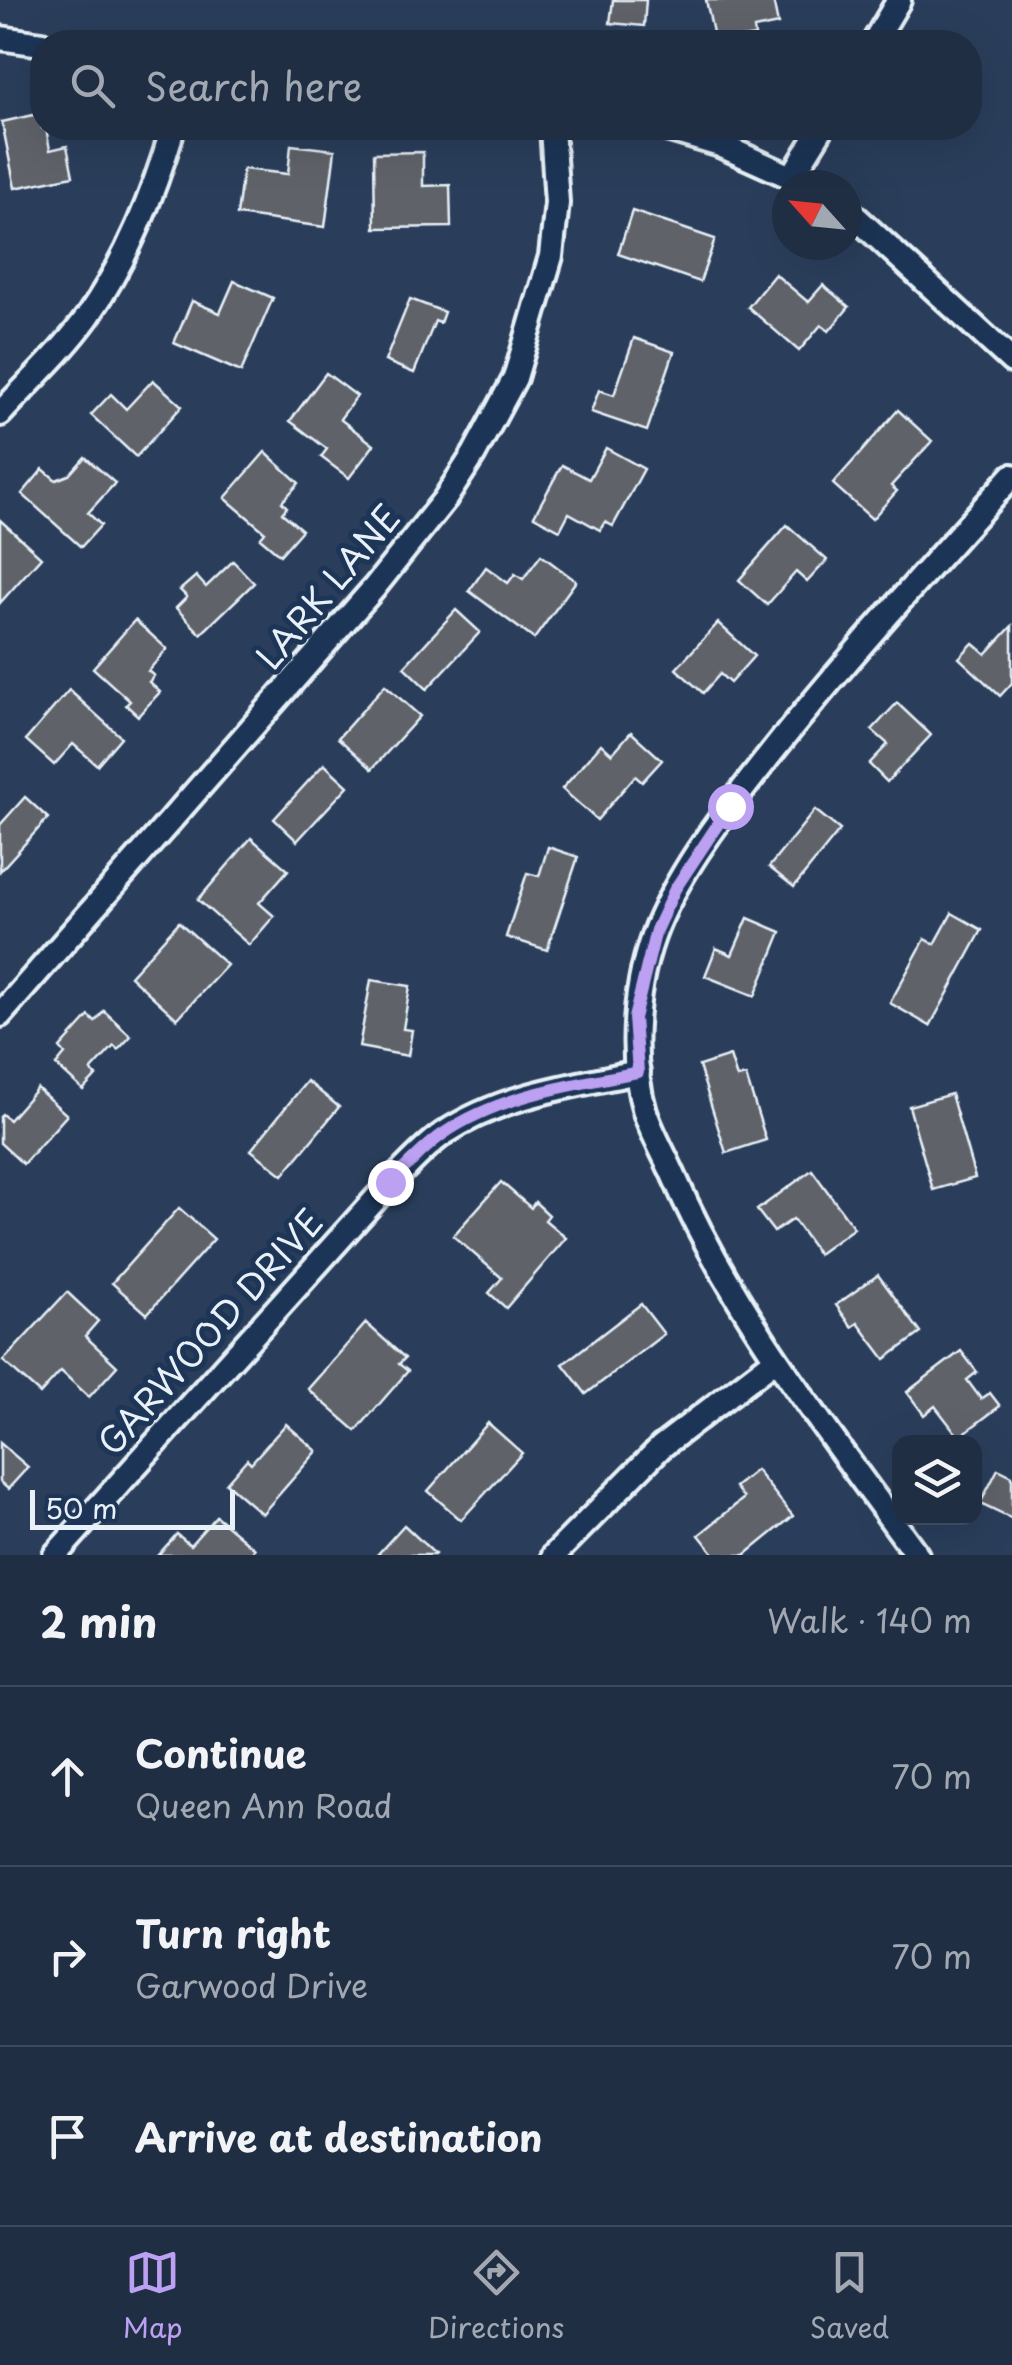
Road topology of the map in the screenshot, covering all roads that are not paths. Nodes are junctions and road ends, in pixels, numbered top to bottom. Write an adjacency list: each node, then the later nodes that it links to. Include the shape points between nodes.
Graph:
1 (899, 0): 2 (street)
2 (881, 30)
3 (0, 38): 4 (street)
4 (30, 42)
5 (169, 140): 13 (street, via 122,263 86,320)
6 (553, 140): 15 (street, LARK LANE, via 557,203 551,256 515,378 474,454 374,588)
7 (703, 140): 9 (street)
8 (817, 140): 10 (street)
9 (778, 170)
10 (805, 170)
11 (862, 223): 12 (street)
12 (1012, 361)
13 (0, 414)
14 (1012, 476): 16 (street, via 841,664 730,806 675,889 656,930 634,1018)
15 (0, 1015)
16 (638, 1072): 17 (street, via 645,1112 683,1198); 18 (street, GARWOOD DRIVE, via 490,1107 442,1135 390,1182)
17 (776, 1359): 19 (street, via 661,1447); 20 (street)
18 (56, 1555)
19 (554, 1555)
20 (917, 1555)

